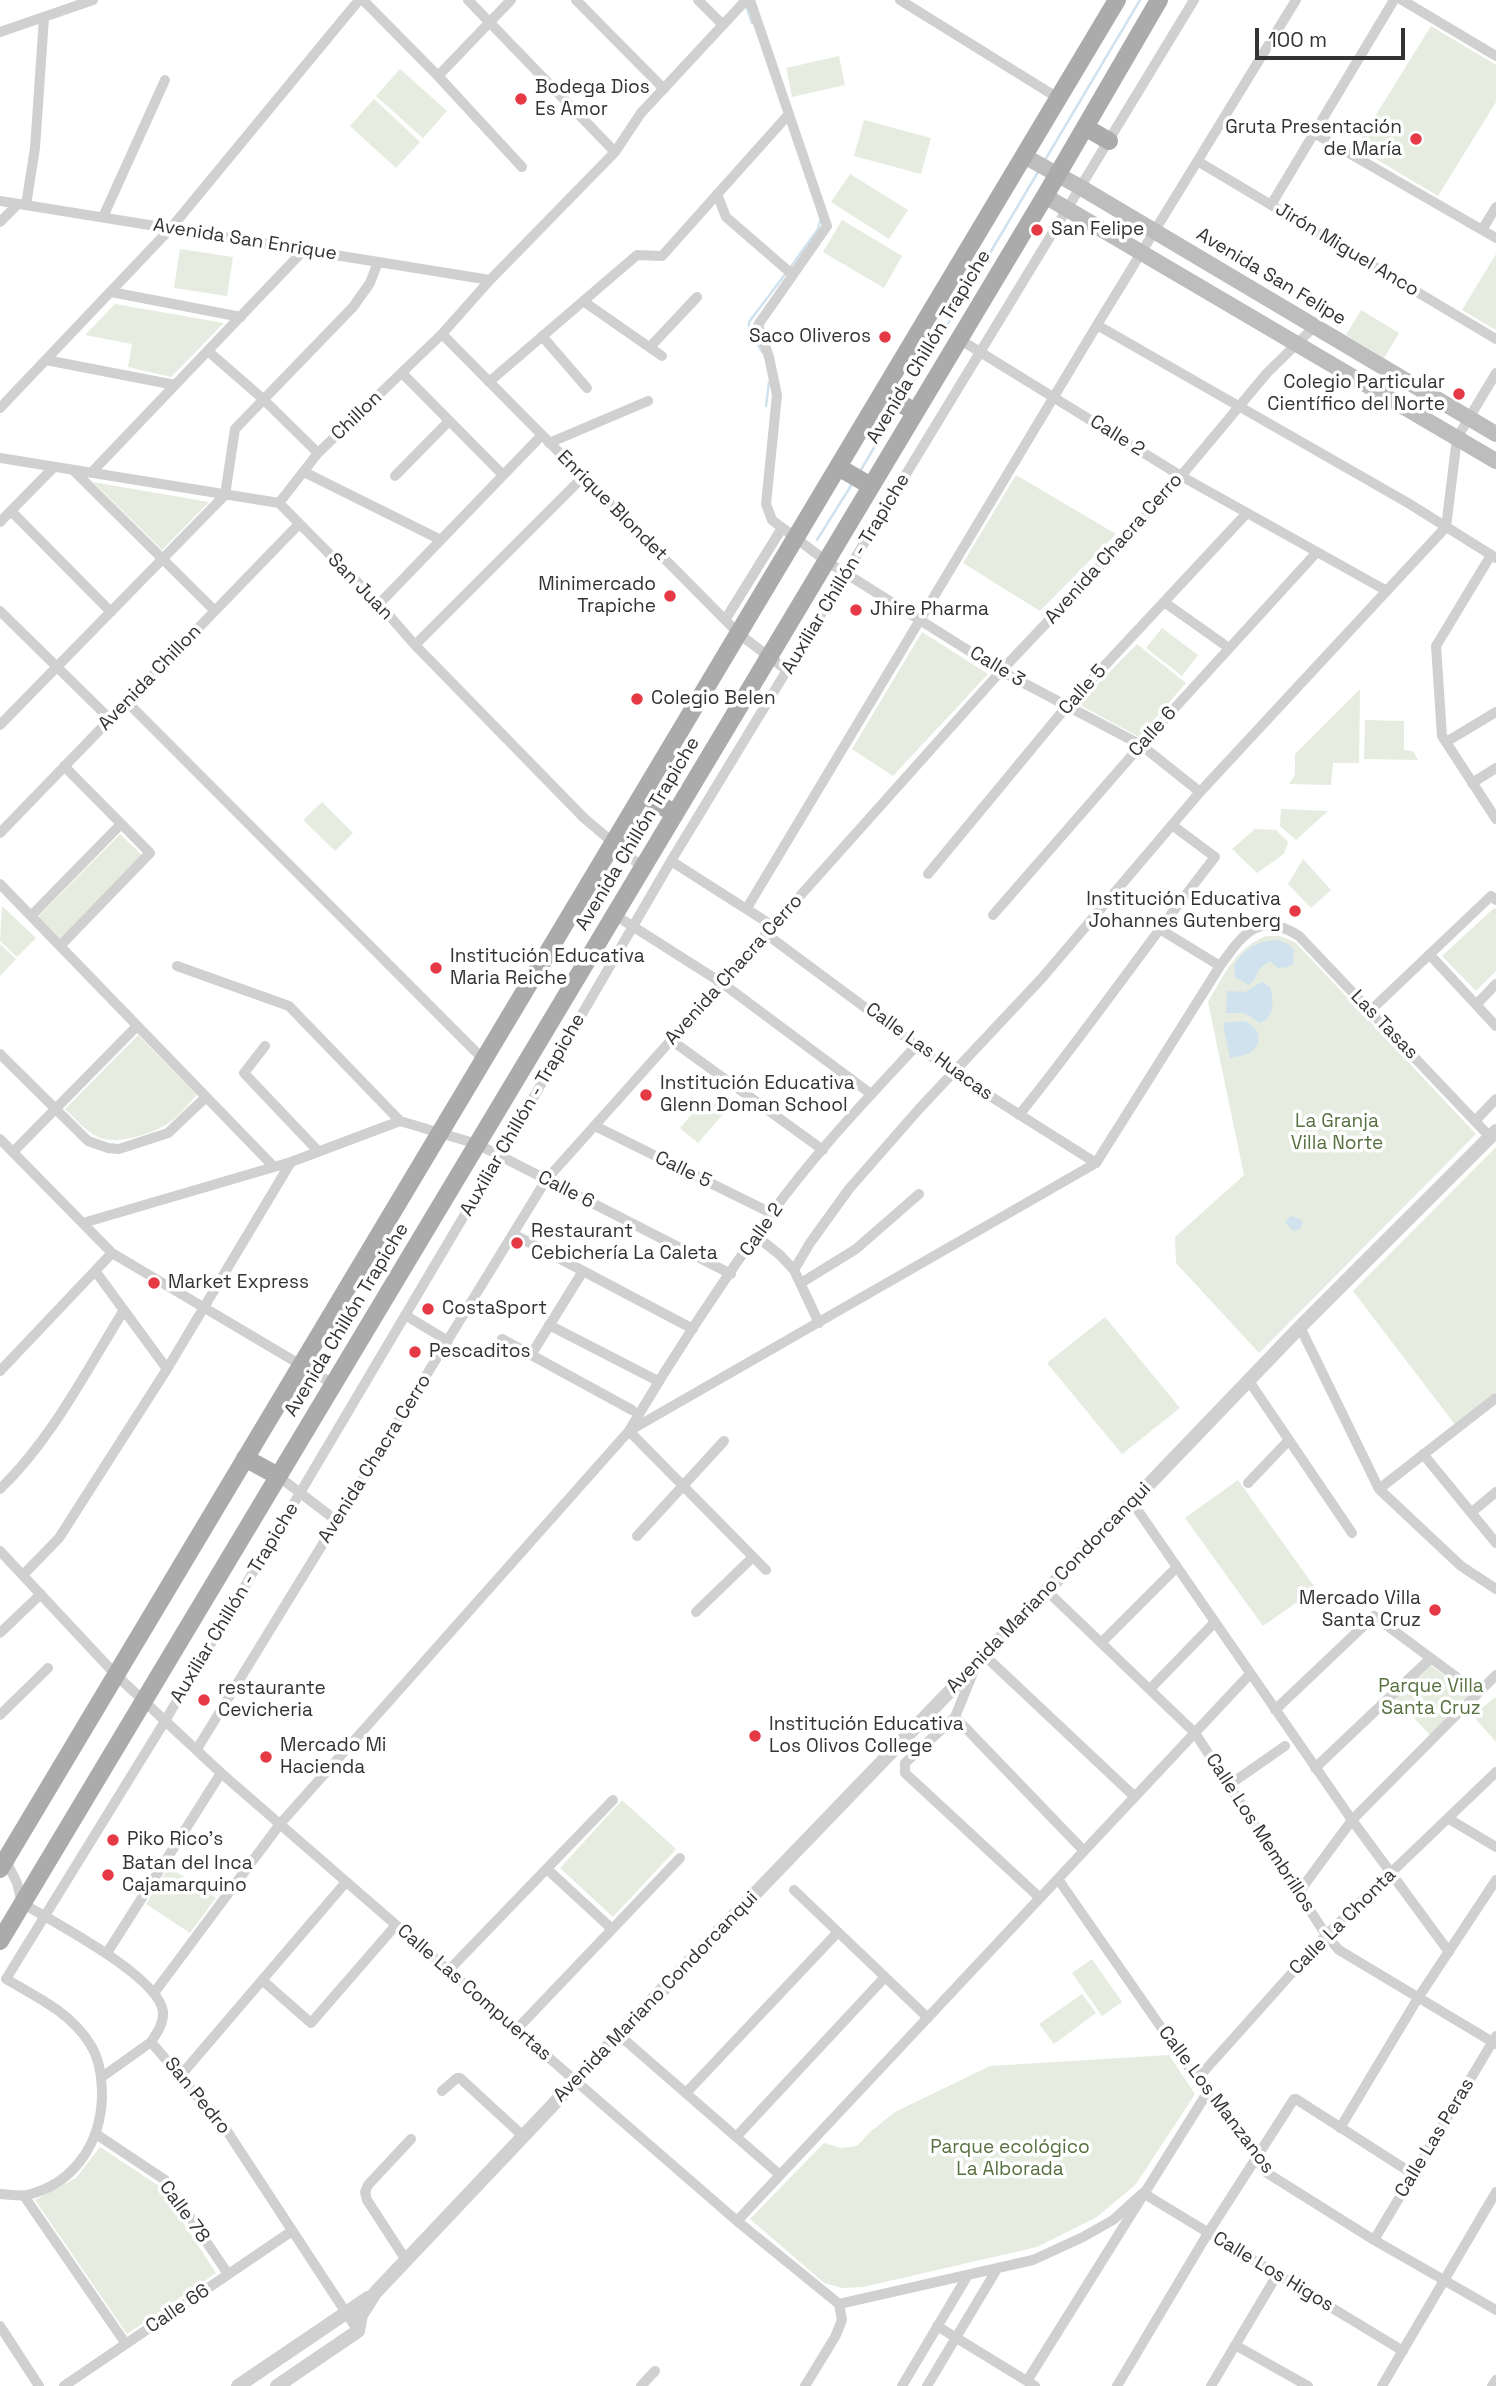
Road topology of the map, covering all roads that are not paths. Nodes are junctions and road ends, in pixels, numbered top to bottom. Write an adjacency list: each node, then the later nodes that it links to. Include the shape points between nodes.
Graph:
1 (361, 0): 20 (street); 43 (street)
2 (468, 0): 16 (street)
3 (511, 0): 16 (street)
4 (576, 0): 22 (street)
5 (698, 0): 17 (street)
6 (748, 0): 17 (street, Chillon); 24 (street)
7 (900, 0): 23 (street)
8 (1116, 0): 23 (main road, Avenida Chillón Trapiche)
9 (1159, 0): 25 (main road, Avenida Chillón Trapiche)
10 (1194, 0): 27 (street, Auxiliar Chillón - Trapiche)
11 (1296, 0): 30 (street)
12 (1394, 0): 26 (street)
13 (1402, 0): 19 (street)
14 (94, 1): 15 (street)
15 (44, 18): 18 (street); 37 (street, via 36,148)
16 (490, 22): 20 (street); 28 (street)
17 (723, 25): 22 (street, Chillon)
18 (0, 32)
19 (1496, 56)
20 (438, 76): 31 (street)
21 (165, 80): 41 (street)
22 (664, 89): 28 (street, Chillon)
23 (1058, 98): 29 (main road, Avenida Chillón Trapiche)
24 (789, 114): 34 (street); 50 (street, via 827,226)
25 (1085, 127): 27 (main road); 32 (main road, Avenida Chillón Trapiche)
26 (1314, 133): 38 (street); 44 (street)
27 (1109, 141): 33 (street, Auxiliar Chillón - Trapiche)
28 (615, 152): 51 (street, Chillon)
29 (1024, 156): 32 (main road, Avenida San Felipe); 73 (main road, Avenida Chillón Trapiche)
30 (1199, 162): 38 (street, Jirón Miguel Anco); 45 (street)
31 (522, 167)
32 (1057, 175): 33 (main road, Avenida San Felipe); 35 (main road, Avenida Chillón Trapiche)
33 (1080, 187): 40 (street, Auxiliar Chillón - Trapiche); 45 (main road, Avenida San Felipe)
34 (717, 194): 50 (street, via 726,216); 54 (street, via 662,256 637,255)
35 (1045, 196): 40 (main road); 60 (main road, Avenida Chillón Trapiche)
36 (0, 201): 37 (street, Avenida San Enrique)
37 (22, 204): 41 (street, Avenida San Enrique); 42 (street)
38 (1271, 205): 61 (street, Jirón Miguel Anco)
39 (1496, 207): 44 (street)
40 (1067, 209): 48 (main road); 65 (street, Auxiliar Chillón - Trapiche)
41 (103, 217): 43 (street, Avenida San Enrique)
42 (0, 222)
43 (171, 229): 47 (street, Avenida San Enrique); 52 (street)
44 (1482, 230): 46 (street)
45 (1156, 233): 48 (street); 57 (main road, Avenida San Felipe)
46 (1496, 238)
47 (304, 250): 49 (street, Avenida San Enrique); 55 (street)
48 (1142, 253): 56 (street); 62 (main road)
49 (378, 262): 51 (street, Avenida San Enrique); 75 (street, via 370,283 352,307)
50 (793, 275): 105 (street, via 758,325 777,396 766,504 772,520)
51 (490, 280): 58 (street, Chillon)
52 (111, 292): 55 (street); 67 (street)
53 (697, 297): 63 (street)
54 (583, 301): 59 (street); 63 (street)
55 (241, 317): 64 (street)
56 (1097, 325): 74 (street); 77 (street)
57 (1314, 327): 62 (street, Avenida Chacra Cerro); 80 (main road, Avenida San Felipe)
58 (442, 334): 68 (street, Chillon); 70 (street, Enrique Blondet)
59 (542, 336): 70 (street); 72 (street)
60 (959, 339): 65 (street, Calle 2); 79 (main road, Avenida Chillón Trapiche)
61 (1496, 339)
62 (1296, 344): 77 (street, Avenida Chacra Cerro); 83 (main road)
63 (650, 347): 66 (street)
64 (208, 351): 71 (street); 75 (street)
65 (979, 351): 74 (street, Calle 2); 111 (street, Auxiliar Chillón - Trapiche)
66 (662, 356)
67 (46, 360): 71 (street); 78 (street)
68 (402, 373): 81 (street); 85 (street, Chillon)
69 (1496, 373): 80 (street)
70 (489, 382): 84 (street, Enrique Blondet)
71 (175, 385): 92 (street)
72 (587, 388)
73 (883, 393): 79 (main road); 89 (main road, Avenida Chillón Trapiche)
74 (1055, 398): 95 (street, Calle 2); 119 (street)
75 (263, 399): 85 (street); 98 (street, via 233,433)
76 (648, 401): 84 (street)
77 (1237, 406): 95 (street, Avenida Chacra Cerro); 104 (street)
78 (0, 408)
79 (915, 412): 97 (main road, Avenida Chillón Trapiche)
80 (1469, 418): 82 (main road, Avenida San Felipe); 83 (street)
81 (449, 421): 93 (street); 94 (street)
82 (1496, 434)
83 (1457, 438): 87 (main road); 104 (street)
84 (546, 439): 93 (street); 96 (street, Enrique Blondet)
85 (318, 453): 91 (street, Chillon)
86 (0, 458): 88 (street)
87 (1496, 461)
88 (54, 467): 90 (street); 100 (street)
89 (838, 467): 97 (main road); 105 (main road, Avenida Chillón Trapiche)
90 (75, 471): 92 (street); 109 (street)
91 (304, 471): 99 (street, Chillon); 106 (street)
92 (91, 473): 98 (street)
93 (503, 475): 106 (street)
94 (395, 476)
95 (1181, 476): 101 (street, Calle 2); 126 (street, Avenida Chacra Cerro)
96 (583, 477): 118 (street, Enrique Blondet); 121 (street)
97 (871, 486): 110 (main road, Avenida Chillón Trapiche)
98 (225, 495): 99 (street); 109 (street)
99 (279, 503): 103 (street, San Juan)
100 (10, 512): 102 (street); 117 (street)
101 (1246, 514): 107 (street, Calle 2); 113 (street, Calle 5)
102 (0, 522)
103 (299, 524): 114 (street, San Juan); 116 (street, Avenida Chillon)
104 (1446, 527): 108 (street); 112 (street)
105 (788, 533): 110 (street, Calle 3); 118 (street); 120 (main road, Avenida Chillón Trapiche)
106 (439, 539): 114 (street)
107 (1317, 552): 112 (street, Calle 2); 122 (street, Calle 6)
108 (1493, 557): 132 (street, via 1436,646)
109 (163, 559): 116 (street); 117 (street)
110 (826, 561): 111 (street, Calle 3); 123 (main road, Avenida Chillón Trapiche)
111 (847, 573): 119 (street, Calle 3); 125 (street, Auxiliar Chillón - Trapiche)
112 (1387, 591): 137 (street)
113 (1164, 602): 122 (street); 128 (street, Calle 5)
114 (379, 604): 121 (street, San Juan)
115 (0, 611): 124 (street)
116 (215, 611): 127 (street, Avenida Chillon)
117 (111, 612): 124 (street)
118 (725, 620): 120 (street, Enrique Blondet)
119 (921, 620): 126 (street, Calle 3); 150 (street)
120 (739, 634): 123 (street, Enrique Blondet); 138 (main road, Avenida Chillón Trapiche)
121 (415, 645): 144 (street, San Juan)
122 (1229, 648): 133 (street, Calle 6)
123 (768, 658): 125 (street, Enrique Blondet); 139 (main road, Avenida Chillón Trapiche)
124 (57, 667): 130 (street); 131 (street)
125 (788, 671): 145 (street, Auxiliar Chillón - Trapiche)
126 (1001, 671): 128 (street, Calle 3); 156 (street, Avenida Chacra Cerro)
127 (127, 702): 130 (street, Avenida Chillon); 171 (street)
128 (1067, 706): 133 (street, Calle 3); 147 (street, Calle 5)
129 (1496, 712): 132 (street)
130 (110, 719): 134 (street, Avenida Chillon)
131 (1, 722)
132 (1446, 742): 136 (street)
133 (1141, 745): 137 (street, Calle 3); 152 (street, Calle 6)
134 (64, 766): 141 (street); 143 (street, Avenida Chillon)
135 (1496, 768): 136 (street)
136 (1472, 783): 140 (street)
137 (1200, 792): 142 (street)
138 (643, 794): 139 (main road); 144 (main road, Avenida Chillón Trapiche)
139 (675, 814): 146 (main road, Avenida Chillón Trapiche)
140 (1496, 820)
141 (121, 824): 153 (street); 157 (street, via 150,853)
142 (1172, 825): 155 (street, via 1216,857); 172 (street, via 1042,978)
143 (1, 831)
144 (613, 845): 146 (street, San Juan); 171 (main road, Avenida Chillón Trapiche)
145 (671, 861): 150 (street, Calle Las Huacas); 154 (street, Auxiliar Chillón - Trapiche)
146 (643, 868): 151 (main road, Avenida Chillón Trapiche)
147 (928, 874)
148 (0, 884): 153 (street)
149 (1496, 900): 158 (street, via 1491,896)
150 (747, 908): 156 (street, Calle Las Huacas)
151 (615, 915): 154 (street); 184 (main road, Avenida Chillón Trapiche)
152 (993, 915)
153 (31, 916): 157 (street)
154 (633, 926): 161 (street); 188 (street, Auxiliar Chillón - Trapiche)
155 (1158, 928): 160 (street); 177 (street)
156 (770, 930): 161 (street, Avenida Chacra Cerro); 168 (street, Calle Las Huacas)
157 (60, 946): 165 (street)
158 (1430, 955): 163 (street); 164 (street)
159 (177, 966): 178 (street, via 289,1006)
160 (1220, 966): 164 (street, Las Tasas, via 1239,939 1256,927 1271,923 1286,927); 190 (street)
161 (722, 983): 167 (street, Avenida Chacra Cerro); 173 (street)
162 (1496, 984): 163 (street)
163 (1476, 1005): 166 (street)
164 (1370, 1011): 179 (street, Las Tasas)
165 (137, 1026): 174 (street); 176 (street)
166 (1496, 1026)
167 (671, 1040): 180 (street, Avenida Chacra Cerro); 185 (street)
168 (917, 1045): 172 (street, Calle Las Huacas); 173 (street, Calle 2)
169 (265, 1046): 186 (street, via 244,1073)
170 (0, 1054): 176 (street)
171 (484, 1060): 181 (main road, Avenida Chillón Trapiche)
172 (952, 1072): 177 (street, Calle Las Huacas); 199 (street, via 849,1189)
173 (871, 1094): 185 (street, Calle 2)
174 (206, 1097): 176 (street, via 168,1133 119,1149 88,1141); 191 (street)
175 (1496, 1099): 179 (street)
176 (55, 1110): 187 (street)
177 (1018, 1115): 190 (street, Calle Las Huacas)
178 (400, 1121): 181 (street, Calle 6); 186 (street)
179 (1475, 1121): 182 (street, Las Tasas)
180 (595, 1126): 192 (street, Avenida Chacra Cerro); 194 (street, Calle 5)
181 (440, 1134): 184 (street, Calle 6); 214 (main road, Avenida Chillón Trapiche)
182 (1493, 1134): 209 (street, Avenida Mariano Condorcanqui)
183 (0, 1139): 187 (street)
184 (477, 1144): 188 (street, Calle 6); 219 (main road, Avenida Chillón Trapiche)
185 (823, 1150): 194 (street, Calle 2)
186 (318, 1151): 189 (street)
187 (13, 1152): 195 (street)
188 (500, 1155): 192 (street, Calle 6); 206 (street, Auxiliar Chillón - Trapiche)
189 (291, 1162): 191 (street); 204 (street)
190 (1096, 1163): 207 (street)
191 (274, 1167): 195 (street)
192 (546, 1180): 196 (street, Avenida Chacra Cerro); 202 (street, Calle 6)
193 (919, 1194): 203 (street, via 856,1249)
194 (771, 1213): 197 (street, Calle 2)
195 (83, 1223): 198 (street)
196 (513, 1234): 200 (street); 212 (street, Avenida Chacra Cerro)
197 (756, 1236): 199 (street); 202 (street, Calle 2)
198 (112, 1253): 201 (street); 204 (street)
199 (794, 1270): 203 (street)
200 (583, 1271): 208 (street); 210 (street)
201 (96, 1272): 205 (street); 216 (street)
202 (731, 1273): 210 (street, Calle 2)
203 (801, 1283): 207 (street)
204 (203, 1307): 214 (street); 215 (street)
205 (124, 1310): 215 (street); 230 (street, via 54,1423 23,1467)
206 (405, 1315): 212 (street); 233 (street, Auxiliar Chillón - Trapiche)
207 (819, 1323): 222 (street)
208 (550, 1325): 213 (street); 217 (street)
209 (1300, 1327): 218 (street, Avenida Mariano Condorcanqui); 231 (street)
210 (693, 1329): 217 (street, Calle 2)
211 (502, 1339): 213 (street)
212 (448, 1340): 236 (street, Avenida Chacra Cerro)
213 (531, 1355): 221 (street)
214 (302, 1365): 219 (street); 226 (main road, Avenida Chillón Trapiche)
215 (167, 1368): 244 (street, via 59,1538)
216 (0, 1371)
217 (658, 1381): 222 (street, Calle 2)
218 (1249, 1381): 223 (street); 234 (street, Avenida Mariano Condorcanqui)
219 (333, 1384): 227 (main road, Avenida Chillón Trapiche)
220 (1496, 1398): 225 (street)
221 (632, 1410)
222 (629, 1431): 229 (street); 276 (street)
223 (1289, 1440): 228 (street); 237 (street)
224 (724, 1441): 229 (street)
225 (1423, 1454): 231 (street); 235 (street)
226 (245, 1458): 227 (main road); 256 (main road, Avenida Chillón Trapiche)
227 (278, 1476): 233 (street); 260 (main road, Avenida Chillón Trapiche)
228 (1248, 1483)
229 (683, 1486): 238 (street); 241 (street)
230 (0, 1489)
231 (1379, 1489): 245 (street, via 1461,1566)
232 (1496, 1492): 235 (street)
233 (300, 1493): 236 (street); 264 (street, Auxiliar Chillón - Trapiche)
234 (1132, 1502): 242 (street); 246 (street, Avenida Mariano Condorcanqui)
235 (1472, 1512): 239 (street)
236 (337, 1521): 267 (street, Avenida Chacra Cerro)
237 (1352, 1534)
238 (637, 1536)
239 (1496, 1543)
240 (1, 1554): 244 (street, Calle Las Compuertas)
241 (753, 1557): 243 (street); 248 (street)
242 (1177, 1567): 249 (street); 251 (street)
243 (766, 1570)
244 (23, 1576): 247 (street, Calle Las Compuertas)
245 (1495, 1587)
246 (1046, 1590): 251 (street, Calle Los Membrillos); 253 (street, Avenida Mariano Condorcanqui)
247 (41, 1594): 250 (street); 256 (street, Calle Las Compuertas)
248 (696, 1612)
249 (1215, 1622): 255 (street); 258 (street)
250 (0, 1633)
251 (1101, 1643): 258 (street, Calle Los Membrillos)
252 (1431, 1658): 259 (street); 261 (street, via 1374,1616); 268 (street)
253 (981, 1659): 263 (street); 272 (street); 305 (street, Avenida Mariano Condorcanqui)
254 (48, 1668): 262 (street)
255 (1250, 1674): 261 (street); 265 (street)
256 (116, 1675): 260 (street, Calle Las Compuertas); 280 (main road, Avenida Chillón Trapiche)
257 (1496, 1675): 259 (street)
258 (1150, 1689): 265 (street, Calle Los Membrillos)
259 (1478, 1693): 275 (street)
260 (144, 1700): 264 (street, Calle Las Compuertas); 289 (main road, Avenida Chillón Trapiche)
261 (1275, 1710): 268 (street)
262 (0, 1715)
263 (956, 1717): 278 (street); 288 (street, via 905,1763 905,1773)
264 (165, 1721): 267 (street, Calle Las Compuertas); 290 (street, Auxiliar Chillón - Trapiche)
265 (1195, 1733): 271 (street, Calle Los Membrillos); 272 (street)
266 (1285, 1746): 271 (street)
267 (197, 1749): 270 (street, Calle Las Compuertas)
268 (1315, 1768): 275 (street)
269 (1496, 1772): 274 (street, Calle La Chonta)
270 (221, 1773): 276 (street, Calle Las Compuertas); 297 (street)
271 (1228, 1786): 287 (street, Calle Los Membrillos)
272 (1135, 1797): 278 (street)
273 (613, 1800): 281 (street)
274 (1449, 1819): 277 (street); 282 (street, Calle La Chonta)
275 (1352, 1820): 282 (street); 287 (street)
276 (280, 1824): 285 (street, Calle Las Compuertas); 301 (street)
277 (1496, 1847)
278 (1084, 1851): 283 (street)
279 (680, 1858): 292 (street)
280 (2, 1860): 289 (street, via 17,1883)
281 (547, 1869): 292 (street); 298 (street)
282 (1391, 1874): 294 (street, Calle La Chonta); 296 (street)
283 (1058, 1879): 288 (street); 310 (street, Calle Los Manzanos)
284 (1496, 1881): 296 (street)
285 (346, 1882): 291 (street, Calle Las Compuertas); 300 (street)
286 (794, 1890): 293 (street)
287 (1299, 1892): 294 (street, Calle Los Membrillos)
288 (1040, 1898): 303 (street)
289 (22, 1903): 290 (street); 295 (main road, Avenida Chillón Trapiche)
290 (44, 1916): 297 (street); 309 (street, Auxiliar Chillón - Trapiche, via 6,1979 67,2016 92,2045)
291 (396, 1925): 298 (street, Calle Las Compuertas); 300 (street, via 311,2023)
292 (612, 1929): 304 (street)
293 (838, 1932): 299 (street); 314 (street)
294 (1326, 1935): 302 (street, Calle Los Membrillos, via 1339,1950); 310 (street, Calle La Chonta)
295 (0, 1941)
296 (1449, 1951): 302 (street)
297 (107, 1953): 301 (street)
298 (448, 1971): 304 (street, Calle Las Compuertas)
299 (885, 1977): 303 (street); 318 (street)
300 (262, 1980): 308 (street)
301 (154, 1993): 307 (street, San Pedro, via 163,2014)
302 (1418, 1998): 306 (street, Calle Los Membrillos); 315 (street)
303 (928, 2018): 322 (street)
304 (516, 2030): 311 (street, Calle Las Compuertas)
305 (619, 2035): 311 (street, Avenida Mariano Condorcanqui); 314 (street)
306 (1495, 2041): 321 (street, Calle Las Peras)
307 (151, 2042): 308 (street, San Pedro); 309 (street)
308 (181, 2075): 328 (street, San Pedro, via 227,2131)
309 (102, 2077): 316 (street)
310 (1197, 2079): 313 (street, Calle Los Manzanos)
311 (575, 2081): 317 (street, Avenida Mariano Condorcanqui); 327 (street, Calle Las Compuertas)
312 (442, 2091): 317 (street, via 460,2078)
313 (1207, 2092): 320 (street, Calle Los Manzanos); 325 (street)
314 (685, 2093): 318 (street)
315 (1340, 2128): 320 (street, via 1294,2099); 321 (street)
316 (96, 2134): 326 (street, via 70,2174); 333 (street, Calle 78, via 165,2180)
317 (523, 2136): 331 (street, Avenida Mariano Condorcanqui)
318 (736, 2137): 322 (street)
319 (411, 2139): 331 (street, via 365,2192)
320 (1255, 2158): 329 (street); 330 (street, Calle Los Manzanos, via 1288,2188)
321 (1413, 2174): 330 (street, Calle Las Peras)
322 (780, 2175): 327 (street)
323 (1496, 2192): 336 (street)
324 (0, 2193): 326 (street)
325 (1143, 2193): 329 (street, Calle Los Higos); 332 (street, via 1113,2220 1083,2237 1034,2260); 350 (street)
326 (24, 2196): 345 (street)
327 (737, 2221): 338 (street, Calle Las Compuertas)
328 (292, 2231): 333 (street, Calle 66); 340 (street, San Pedro)
329 (1208, 2233): 335 (street, Calle Los Higos); 351 (street)
330 (1374, 2239): 336 (street, Calle Los Manzanos)
331 (406, 2260): 337 (street, Avenida Mariano Condorcanqui)
332 (997, 2269): 334 (street); 344 (street)
333 (228, 2274): 345 (street, Calle 66)
334 (968, 2275): 338 (street); 342 (street)
335 (1277, 2275): 346 (street); 347 (street, Calle Los Higos)
336 (1445, 2281): 339 (street, Calle Los Manzanos); 347 (street)
337 (375, 2293): 340 (street, Avenida Mariano Condorcanqui); 343 (street, Avenida Mariano Condorcanqui, via 360,2315)
338 (839, 2304): 357 (street, via 842,2320)
339 (1496, 2309)
340 (346, 2313): 343 (street, San Pedro); 354 (street, Avenida Mariano Condorcanqui)
341 (0, 2326): 352 (street)
342 (937, 2326): 344 (street); 358 (street)
343 (358, 2331): 355 (street)
344 (956, 2338): 350 (street); 359 (street)
345 (126, 2344): 353 (street, Calle 66)
346 (1235, 2345): 360 (street); 361 (street)
347 (1402, 2351): 362 (street)
348 (655, 2371): 356 (street)
349 (1496, 2379): 363 (street)
350 (1031, 2383)
351 (1120, 2385)
352 (39, 2386)
353 (64, 2386)
354 (238, 2386)
355 (277, 2386)
356 (641, 2386)
357 (806, 2386)
358 (902, 2386)
359 (927, 2386)
360 (1211, 2386)
361 (1308, 2386)
362 (1381, 2386)
363 (1492, 2386)

